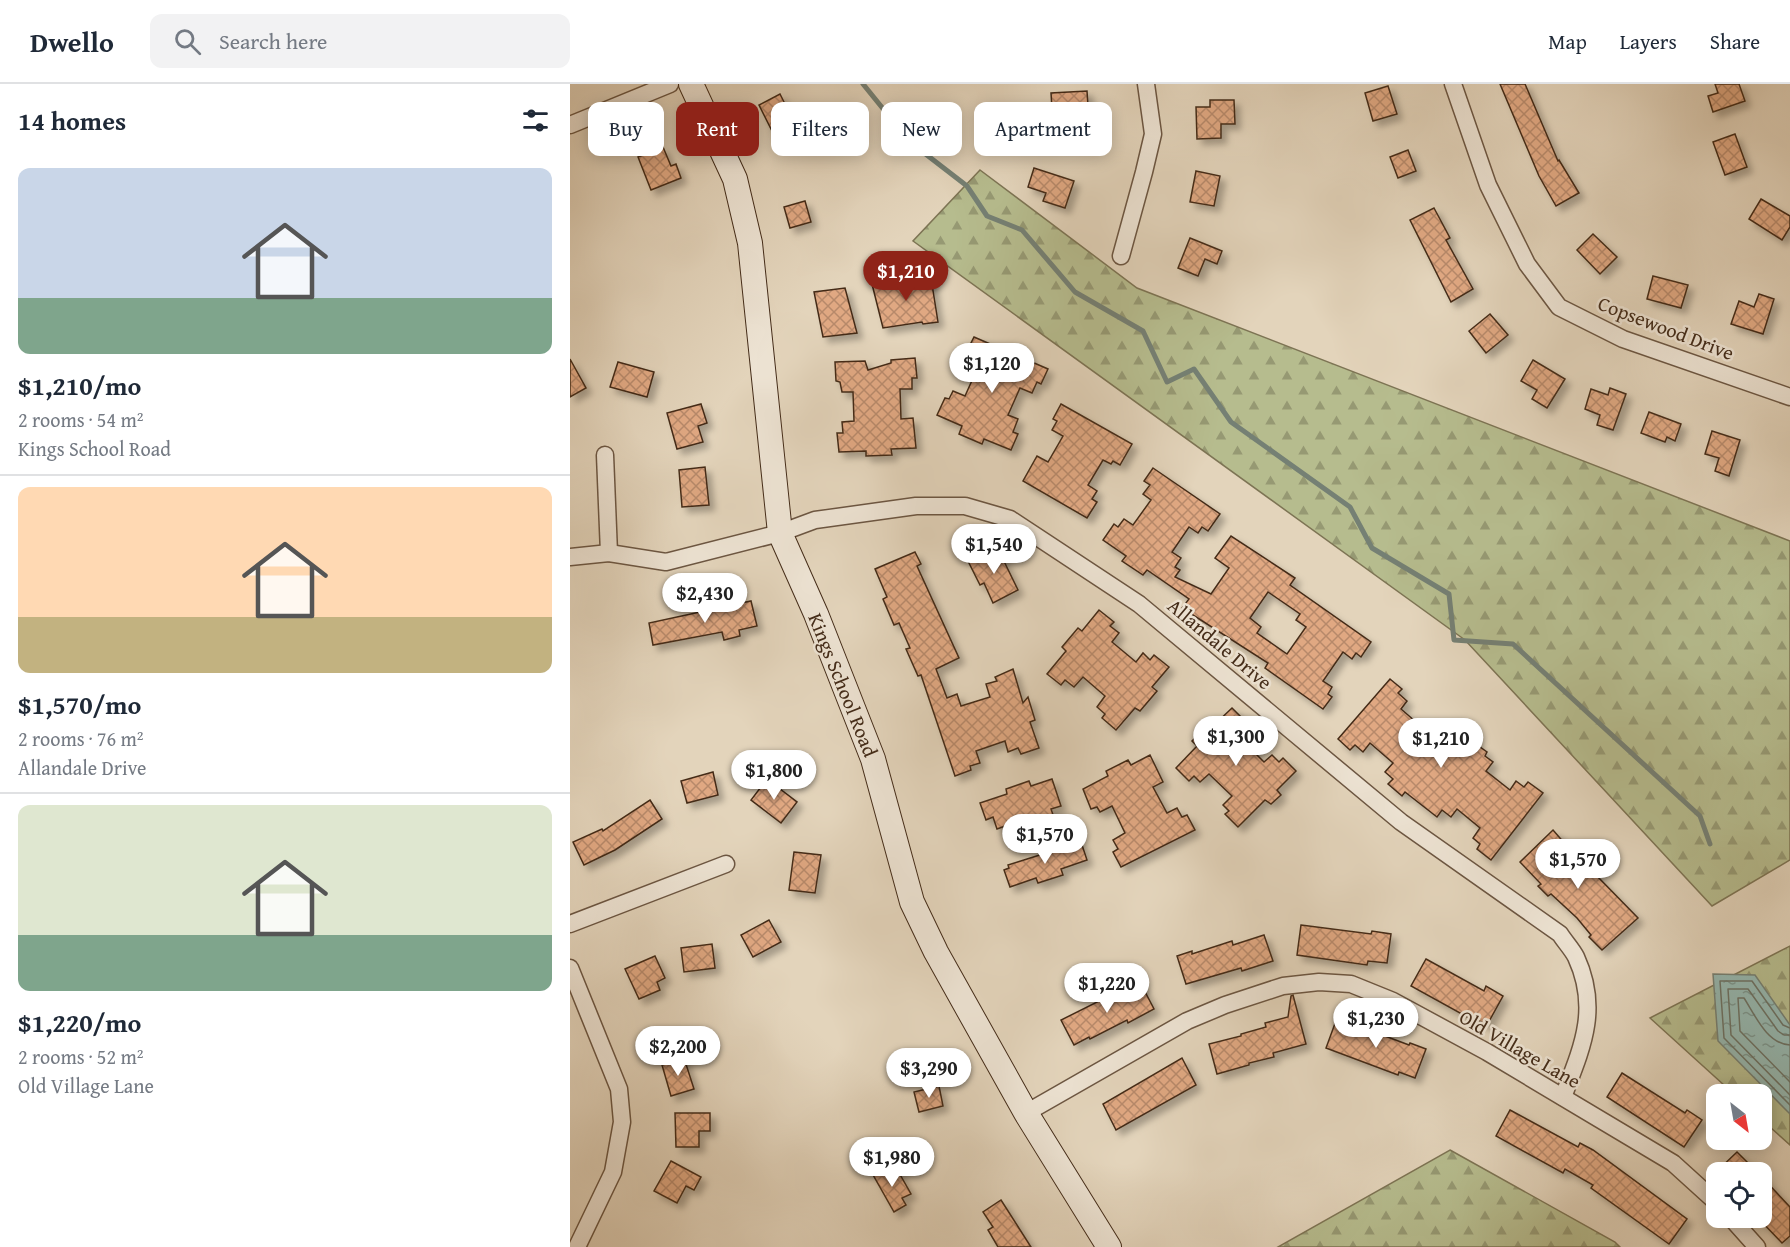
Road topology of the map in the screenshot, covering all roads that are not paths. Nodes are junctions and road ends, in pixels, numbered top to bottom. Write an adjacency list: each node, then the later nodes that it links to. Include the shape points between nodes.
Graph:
1 (670, 84): 5 (street)
2 (691, 84): 9 (street, Kings School Road, via 735,179 750,243)
3 (1146, 84): 6 (street, via 1153,134)
4 (1453, 84): 7 (street, Copsewood Drive, via 1488,185 1527,264 1559,307 1623,339)
5 (570, 125)
6 (1121, 256)
7 (1790, 397)
8 (605, 455): 10 (street)
9 (780, 533): 10 (street, Allandale Drive, via 666,562); 15 (street, Allandale Drive, via 815,520 916,506 965,506 1010,519 1139,604 1401,822 1560,934 1576,957 1587,993 1587,1030); 16 (street, Kings School Road, via 873,759 912,902)
10 (609, 553): 11 (street, Allandale Drive)
11 (570, 557)
12 (726, 864): 13 (street)
13 (570, 924)
14 (570, 968): 19 (street, via 619,1089 622,1122 613,1172)
15 (1563, 1097): 16 (street, Old Village Lane, via 1393,1001 1352,984 1319,982 1283,986 1187,1021); 17 (street, Old Village Lane, via 1673,1163)
16 (1026, 1113): 20 (street, Kings School Road)
17 (1706, 1193)
18 (1740, 1228): 21 (street)
19 (577, 1247)
20 (1109, 1247)
21 (1757, 1247)

